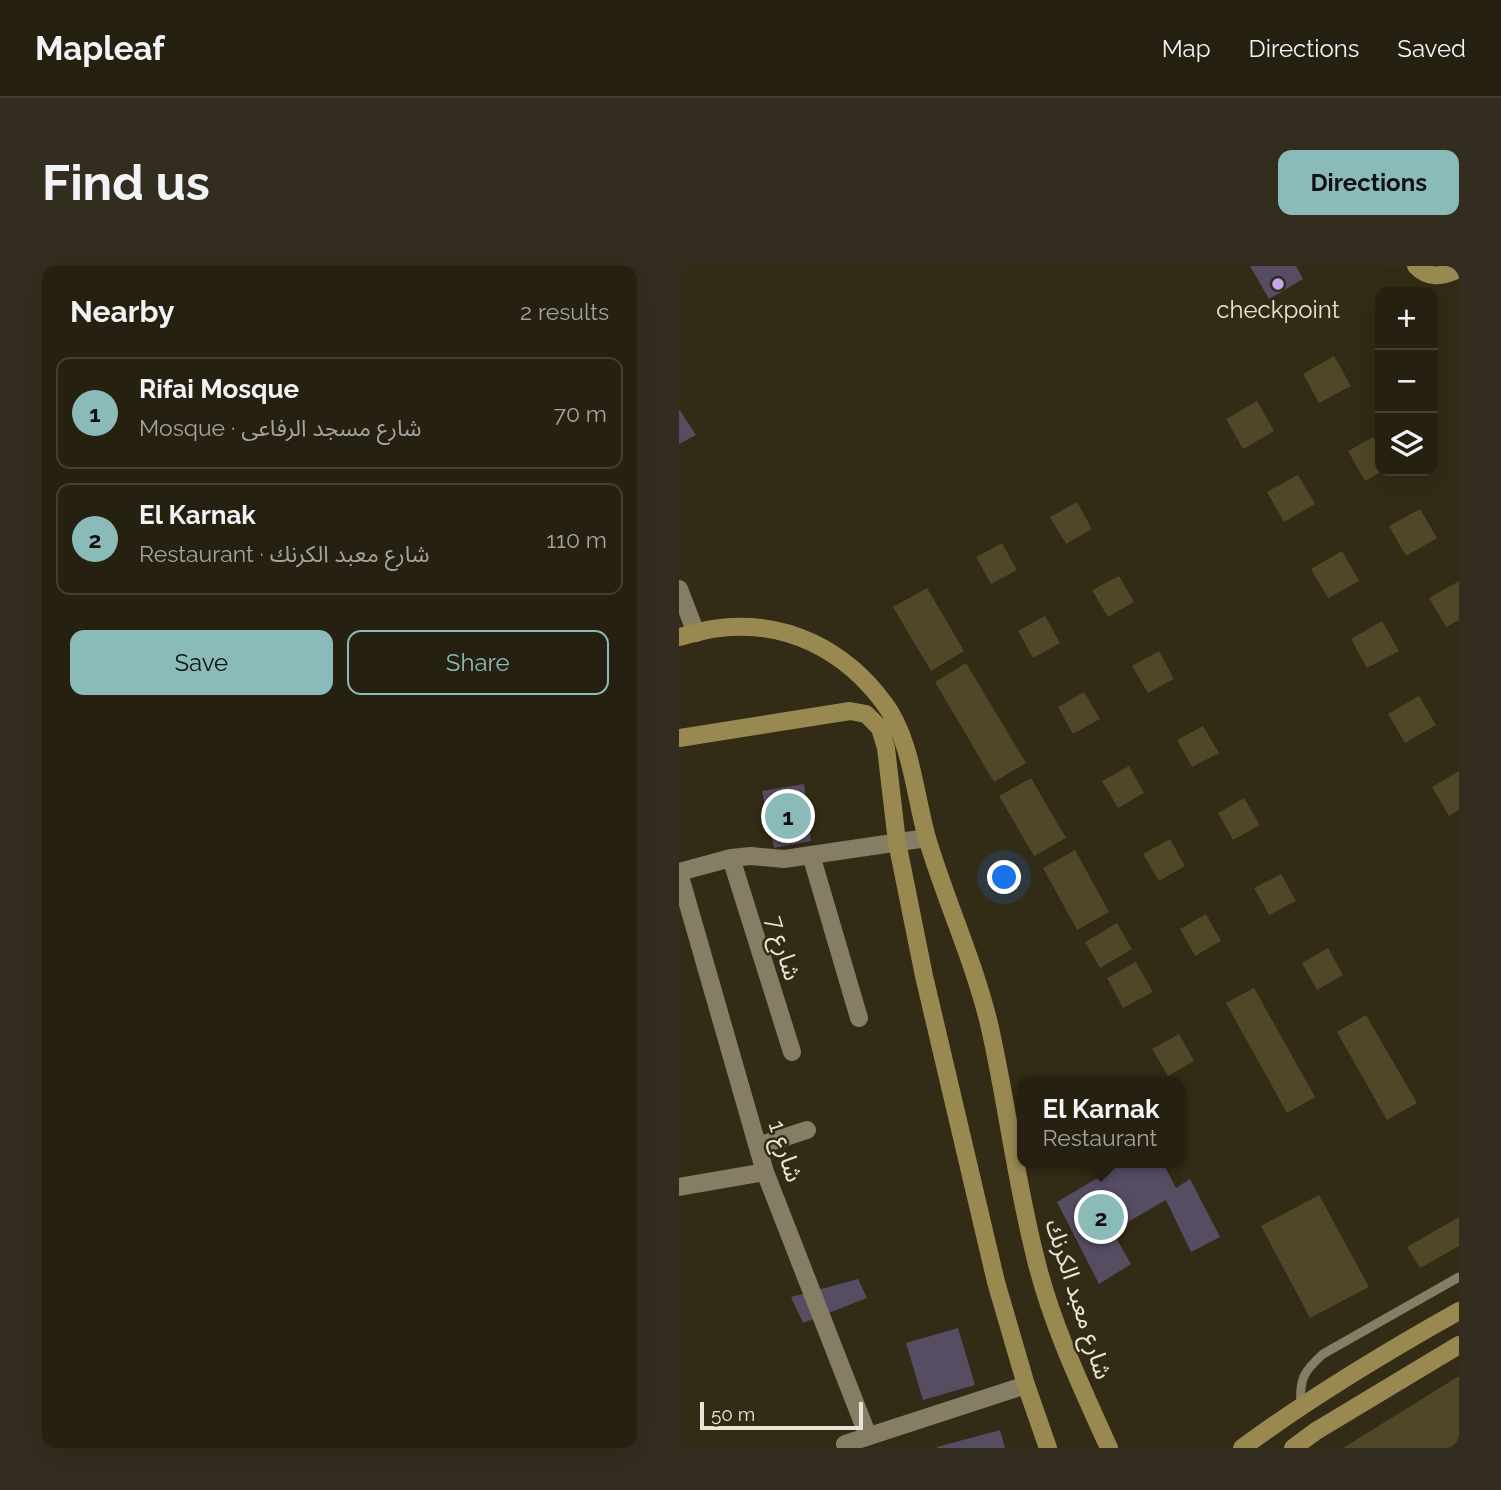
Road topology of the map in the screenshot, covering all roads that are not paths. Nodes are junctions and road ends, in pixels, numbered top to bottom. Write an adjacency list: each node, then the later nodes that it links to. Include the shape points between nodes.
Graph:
1 (1416, 266): 2 (street, via 1439,276)
2 (1459, 269)
3 (679, 589): 4 (street)
4 (688, 635): 6 (street, شارع معبد الكرنك, via 754,626 782,631 832,652 853,669 885,704 897,725)
5 (679, 738): 7 (street, via 828,713 866,714 880,728 886,748)
6 (927, 838): 7 (street); 26 (street, شارع معبد الكرنك, via 981,993 1035,1259 1070,1360)
7 (897, 842): 8 (street); 20 (street, via 993,1270)
8 (810, 855): 9 (street); 11 (street)
9 (731, 858): 10 (street); 12 (street, شارع 7)
10 (679, 873): 14 (street, شارع 1)
11 (859, 1018)
12 (792, 1052)
13 (807, 1130): 14 (street)
14 (758, 1146): 15 (street, شارع 1)
15 (765, 1172): 16 (street); 23 (street, شارع 1)
16 (679, 1187)
17 (1459, 1277): 21 (lane, via 1323,1354 1300,1385)
18 (1459, 1311): 21 (street)
19 (1459, 1345): 22 (street)
20 (1026, 1385): 23 (street); 25 (street)
21 (1301, 1405): 22 (street); 27 (street)
22 (1316, 1431): 28 (street)
23 (868, 1436): 24 (street)
24 (845, 1444)
25 (1048, 1448)
26 (1109, 1448)
27 (1242, 1448)
28 (1293, 1448)

